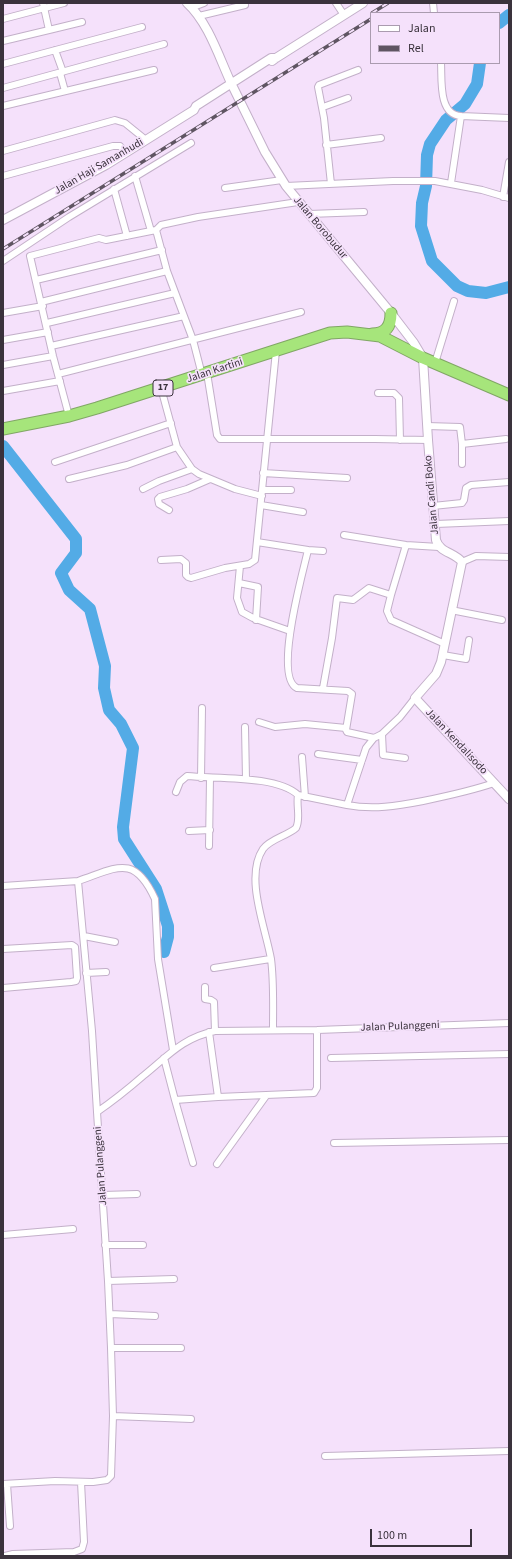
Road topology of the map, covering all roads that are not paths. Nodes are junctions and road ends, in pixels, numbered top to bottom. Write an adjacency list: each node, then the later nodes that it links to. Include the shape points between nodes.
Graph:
1 (64, 3): 7 (street)
2 (204, 3): 5 (street, via 196,6)
3 (336, 3): 8 (street)
4 (363, 3): 8 (street, Jalan Haji Samanhudi)
5 (188, 4): 9 (street, Jalan Borobudur)
6 (245, 5): 9 (street)
7 (44, 6): 10 (street); 13 (street)
8 (344, 15): 22 (street, Jalan Haji Samanhudi, via 276,58 271,58)
9 (199, 16): 22 (street, Jalan Borobudur)
10 (3, 19)
11 (82, 22): 13 (street)
12 (142, 26): 16 (street)
13 (49, 30): 14 (street)
14 (3, 41)
15 (164, 44): 21 (street)
16 (55, 50): 17 (street); 21 (street)
17 (3, 64)
18 (441, 64): 28 (street, via 445,104 452,114)
19 (154, 70): 24 (street)
20 (358, 70): 27 (street, via 319,85)
21 (61, 73): 23 (street); 24 (street)
22 (232, 85): 31 (street, Jalan Haji Samanhudi); 39 (street, Jalan Borobudur)
23 (3, 88)
24 (65, 91): 26 (street)
25 (348, 98): 27 (street)
26 (3, 106)
27 (323, 106): 33 (street)
28 (461, 116): 29 (street); 40 (street)
29 (509, 118)
30 (381, 138): 33 (street)
31 (146, 140): 34 (street, via 125,122 114,120); 35 (street, Jalan Haji Samanhudi)
32 (192, 143): 38 (street)
33 (326, 145): 41 (street)
34 (3, 151)
35 (126, 153): 37 (street, via 120,146 113,146); 48 (street, Jalan Haji Samanhudi)
36 (509, 162): 44 (street)
37 (3, 176)
38 (135, 176): 43 (street); 49 (street)
39 (284, 183): 41 (street); 42 (street); 45 (street, Jalan Borobudur)
40 (451, 183): 41 (street, via 419,181); 44 (street)
41 (331, 184)
42 (225, 188)
43 (114, 189): 50 (street); 51 (street)
44 (506, 197)
45 (298, 202): 47 (street, Jalan Borobudur); 49 (street, via 198,217 161,225)
46 (364, 212): 47 (street)
47 (309, 214): 62 (street, Jalan Borobudur)
48 (3, 220)
49 (154, 230): 50 (street); 52 (street)
50 (127, 236): 53 (street, via 106,240 99,238)
51 (27, 244): 53 (street); 54 (street)
52 (162, 250): 55 (street); 56 (street)
53 (30, 256): 56 (street)
54 (3, 261)
55 (167, 271): 57 (street); 59 (street)
56 (36, 280): 59 (street)
57 (176, 293): 63 (street); 64 (street)
58 (454, 300): 73 (street)
59 (42, 304): 61 (street); 64 (street)
60 (301, 312): 68 (street)
61 (3, 313)
62 (391, 313): 66 (highway, via 391,320 385,331); 72 (street, Jalan Borobudur)
63 (184, 316): 68 (street); 69 (street)
64 (47, 323): 65 (street)
65 (48, 332): 67 (street); 69 (street)
66 (365, 334): 70 (highway, Jalan Kartini / 17, via 325,334); 72 (highway, Jalan Kartini / 17, via 380,336)
67 (3, 340)
68 (193, 340): 75 (street); 76 (street)
69 (51, 346): 71 (street)
70 (276, 351): 76 (highway, Jalan Kartini / 17); 87 (street)
71 (53, 356): 74 (street); 75 (street)
72 (424, 358): 73 (highway, 17); 84 (street, Jalan Candi Boko)
73 (435, 363): 81 (highway, 17)
74 (3, 365)
75 (58, 374): 77 (street)
76 (204, 374): 78 (highway, Jalan Kartini / 17); 87 (street, via 218,438)
77 (60, 381): 79 (street); 82 (street)
78 (161, 388): 82 (highway, Jalan Kartini / 17); 83 (street)
79 (3, 391)
80 (378, 393): 88 (street, via 394,393 399,398)
81 (509, 395)
82 (69, 416): 85 (highway, Jalan Kartini / 17)
83 (171, 423): 91 (street); 92 (street)
84 (427, 426): 89 (street, Jalan Candi Boko); 90 (street, via 460,427)
85 (3, 429)
86 (506, 438): 90 (street)
87 (267, 440): 88 (street); 95 (street)
88 (400, 440): 89 (street)
89 (428, 440): 104 (street, Jalan Candi Boko)
90 (462, 444): 93 (street)
91 (177, 447): 94 (street); 97 (street, via 127,465)
92 (55, 462)
93 (462, 464)
94 (192, 469): 98 (street); 100 (street)
95 (263, 473): 96 (street); 102 (street)
96 (347, 478)
97 (69, 479)
98 (210, 479): 102 (street, via 235,489); 105 (street, via 160,497 159,504)
99 (509, 482): 104 (street, via 470,485 466,488 462,503)
100 (143, 489)
101 (291, 490): 102 (street)
102 (262, 493): 103 (street)
103 (261, 505): 106 (street); 110 (street)
104 (433, 506): 108 (street, Jalan Candi Boko)
105 (169, 510)
106 (303, 512)
107 (509, 521): 108 (street)
108 (436, 524): 112 (street, Jalan Candi Boko, via 436,540)
109 (344, 535): 111 (street)
110 (257, 542): 113 (street); 118 (street, via 253,563)
111 (406, 545): 112 (street); 120 (street)
112 (439, 547): 117 (street, Jalan Candi Boko)
113 (308, 550): 114 (street); 124 (street)
114 (323, 551)
115 (509, 557): 117 (street, via 476,556)
116 (161, 560): 118 (street, via 181,559 186,564 186,575 192,578)
117 (462, 562): 121 (street)
118 (240, 566): 119 (street)
119 (239, 584): 122 (street, via 239,606 245,615); 122 (street, via 258,587)
120 (390, 595): 126 (street, via 387,612 391,620); 128 (street, via 370,588 352,600 337,598)
121 (452, 610): 123 (street); 126 (street)
122 (256, 620): 124 (street)
123 (502, 620)
124 (290, 631): 128 (street, via 287,659 292,684 297,688)
125 (469, 640): 127 (street, via 466,659)
126 (445, 644): 127 (street)
127 (443, 655): 129 (street, via 436,674)
128 (323, 688): 133 (street, via 351,692)
129 (415, 698): 134 (street); 143 (street, Jalan Kendalisodo)
130 (202, 708): 140 (street)
131 (258, 722): 133 (street, via 271,727 305,724)
132 (245, 727): 142 (street)
133 (346, 728): 135 (street, via 347,732)
134 (382, 734): 135 (street); 138 (street, via 383,755)
135 (374, 738): 139 (street, via 366,748)
136 (318, 754): 139 (street)
137 (302, 757): 145 (street)
138 (405, 758)
139 (362, 760): 147 (street)
140 (201, 778): 141 (street); 144 (street, via 187,776 180,782)
141 (210, 778): 142 (street); 148 (street)
142 (246, 780): 145 (street, via 279,784)
143 (494, 783): 146 (street, Jalan Kendalisodo); 147 (street, via 444,797 392,807 363,808)
144 (176, 792)
145 (302, 796): 147 (street); 156 (street, via 297,801 298,825 263,848 255,867 255,884)
146 (509, 799)
147 (347, 805)
148 (210, 830): 149 (street); 150 (street)
149 (189, 831)
150 (209, 846)
151 (78, 881): 152 (street); 153 (street); 166 (street, via 122,867 133,870 151,891 155,899 158,959)
152 (3, 886)
153 (84, 936): 154 (street); 159 (street)
154 (115, 942)
155 (3, 949): 161 (street, via 72,945 77,978 71,982)
156 (270, 959): 157 (street); 163 (street)
157 (214, 968)
158 (106, 972): 159 (street)
159 (86, 973): 173 (street)
160 (205, 987): 165 (street, via 205,998 214,1002)
161 (3, 988)
162 (509, 1023): 164 (street, Jalan Pulanggeni)
163 (273, 1030): 164 (street, Jalan Pulanggeni); 165 (street, Jalan Pulanggeni)
164 (317, 1030): 170 (street, via 316,1091)
165 (212, 1031): 166 (street, Jalan Pulanggeni); 171 (street)
166 (172, 1050): 168 (street, Jalan Pulanggeni)
167 (509, 1054): 169 (street)
168 (166, 1056): 172 (street); 173 (street, Jalan Pulanggeni)
169 (331, 1058)
170 (266, 1096): 171 (street); 177 (street)
171 (218, 1097): 172 (street)
172 (179, 1100): 176 (street)
173 (97, 1112): 179 (street, Jalan Pulanggeni)
174 (509, 1140): 175 (street)
175 (334, 1143)
176 (193, 1163)
177 (217, 1164)
178 (137, 1194): 179 (street)
179 (103, 1195): 182 (street, Jalan Pulanggeni)
180 (73, 1229): 181 (street)
181 (3, 1235)
182 (105, 1245): 183 (street); 185 (street, Jalan Pulanggeni)
183 (143, 1245)
184 (174, 1279): 185 (street)
185 (108, 1280): 186 (street, Jalan Pulanggeni)
186 (110, 1314): 187 (street); 188 (street, Jalan Pulanggeni)
187 (156, 1316)
188 (111, 1348): 189 (street); 190 (street, Jalan Pulanggeni)
189 (181, 1348)
190 (113, 1416): 191 (street); 194 (street, Jalan Pulanggeni, via 111,1476 107,1480)
191 (191, 1419)
192 (509, 1451): 193 (street)
193 (325, 1456)
194 (81, 1482): 195 (street, Jalan Pulanggeni); 197 (street, via 84,1542 82,1549 74,1552)
195 (5, 1484): 196 (street)
196 (10, 1526)
197 (5, 1556)

